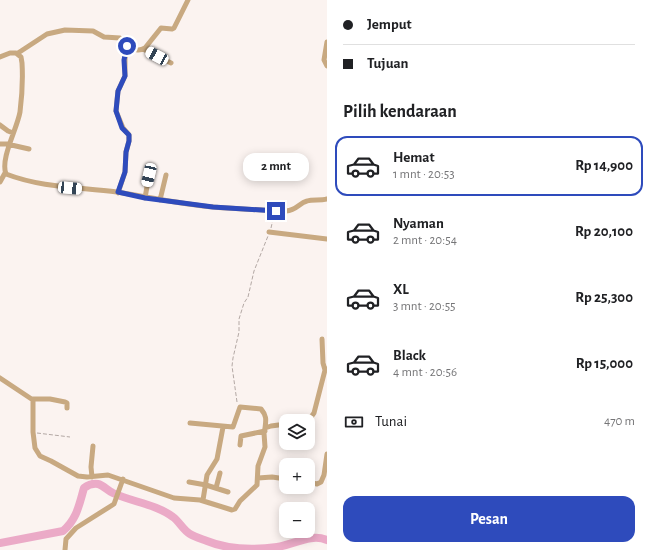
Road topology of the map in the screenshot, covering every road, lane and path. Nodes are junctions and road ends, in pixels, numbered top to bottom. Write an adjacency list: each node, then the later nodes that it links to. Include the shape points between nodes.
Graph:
1 (188, 0): 5 (street, via 174,28 161,28)
2 (327, 42): 4 (street)
3 (127, 46): 5 (street, via 137,50); 6 (street, via 120,38 109,38 93,31 65,30 47,34); 19 (street, via 124,60 125,76 118,91 116,111 122,128 129,135 129,141 125,172)
4 (327, 46): 9 (street, via 324,60)
5 (143, 49): 8 (street)
6 (18, 53): 7 (street); 11 (street, via 22,63 22,96)
7 (0, 57)
8 (171, 63)
9 (327, 66)
10 (0, 125): 11 (street)
11 (13, 133): 13 (street)
12 (0, 144): 13 (street)
13 (8, 144): 14 (street); 16 (street)
14 (29, 149)
15 (152, 167): 20 (street)
16 (5, 173): 18 (street); 19 (street, via 51,186)
17 (166, 175): 22 (street)
18 (0, 182)
19 (118, 192): 20 (street)
20 (145, 198): 22 (street)
21 (327, 199): 23 (street, via 305,201 290,211)
22 (160, 200): 23 (street)
23 (276, 211): 24 (path)
24 (269, 232): 25 (street); 31 (path, via 240,319 232,366)
25 (327, 239)
26 (322, 340): 27 (street, via 323,363)
27 (326, 369): 32 (street)
28 (0, 378): 29 (street)
29 (32, 399): 30 (street, via 66,402); 37 (street)
30 (67, 408)
31 (238, 411): 35 (street, via 233,427); 36 (street, via 240,407 261,409 267,421)
32 (313, 414)
33 (190, 423): 35 (street)
34 (279, 425): 36 (street)
35 (223, 427): 49 (street, via 217,459 209,470)
36 (265, 430): 39 (street, via 241,436); 44 (street, via 265,447 258,466)
37 (33, 432): 38 (path); 43 (street, via 36,452 40,456 78,476)
38 (70, 437)
39 (240, 445)
40 (93, 446): 43 (street)
41 (327, 454): 48 (street, via 324,475 321,482)
42 (220, 473): 50 (street)
43 (92, 477): 46 (street, via 108,475)
44 (258, 478): 45 (street); 52 (street, via 256,488 240,501 235,509)
45 (279, 478)
46 (123, 479): 52 (street, via 174,498); 53 (street, via 114,504 76,528 66,539)
47 (189, 482): 49 (street)
48 (315, 484)
49 (206, 485): 50 (street); 52 (street)
50 (216, 488): 51 (street)
51 (228, 492)
52 (203, 500)
53 (65, 550)

